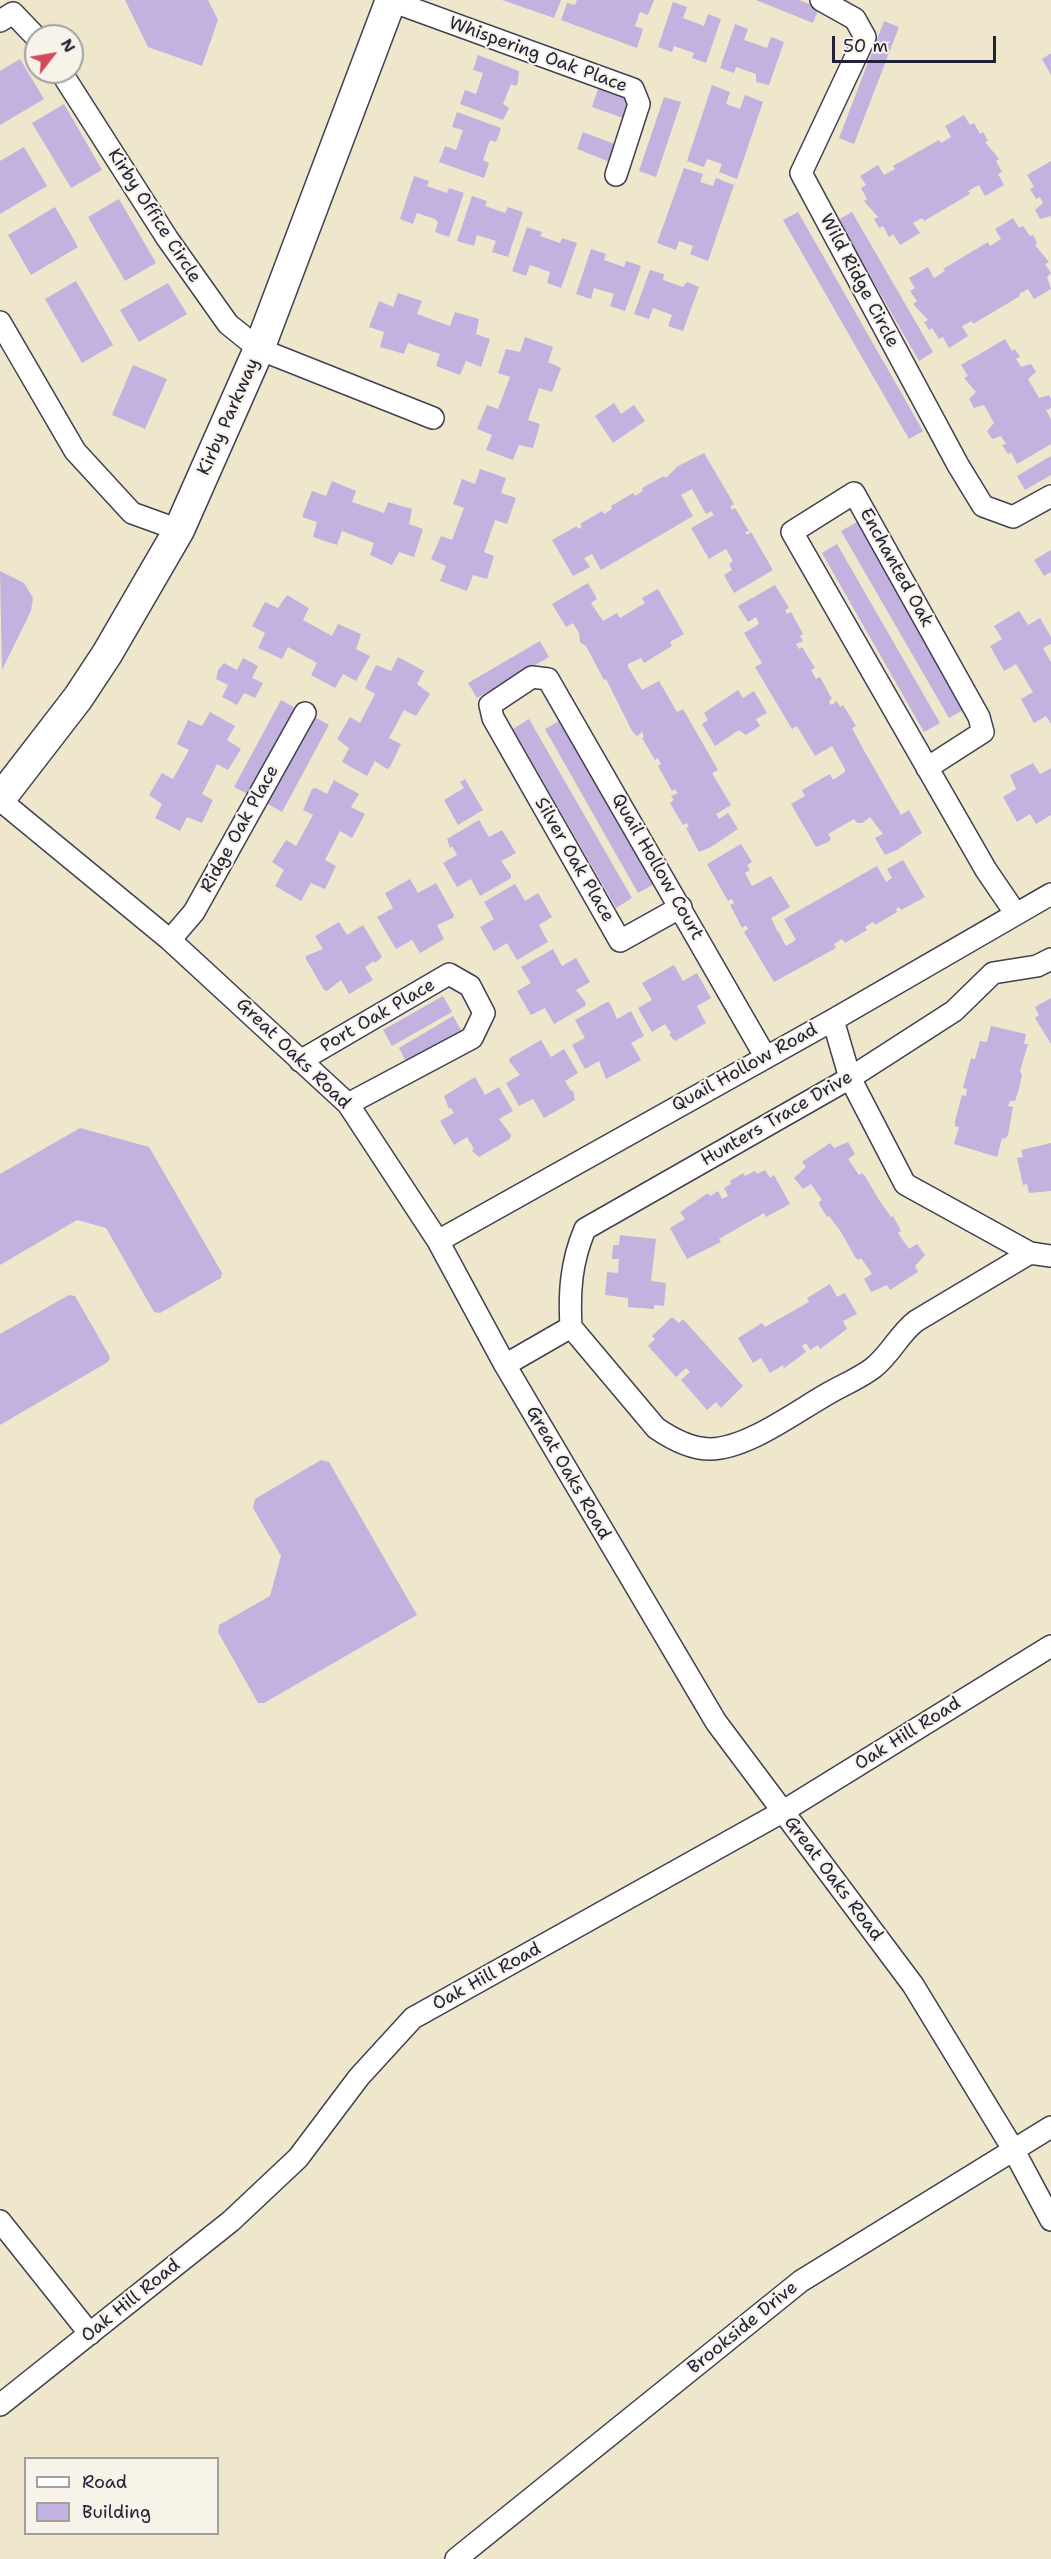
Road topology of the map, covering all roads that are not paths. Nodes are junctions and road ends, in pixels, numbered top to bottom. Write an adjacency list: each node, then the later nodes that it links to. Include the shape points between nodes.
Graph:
1 (821, 0): 10 (street, Wild Ridge Circle, via 855,19 865,38 801,173 983,506 1013,517)
2 (391, 1): 6 (street, Whispering Oak Place, via 633,89 639,104); 8 (main road, Kirby Parkway)
3 (0, 21): 4 (street, via 13,13)
4 (24, 24)
5 (70, 84): 8 (street, Kirby Office Circle, via 167,238 228,324)
6 (616, 176)
7 (0, 322): 11 (street, via 75,451 132,513)
8 (259, 349): 9 (street, Kirby Office Circle); 11 (main road, Kirby Parkway)
9 (433, 418)
10 (1051, 496)
11 (178, 530): 15 (main road, Kirby Parkway, via 78,699)
12 (305, 713): 19 (street, Ridge Oak Place, via 194,912)
13 (493, 718): 17 (street, Silver Oak Place, via 620,941); 17 (street, Quail Hollow Court, via 490,705 532,677 548,678)
14 (927, 768): 14 (street, Enchanted Oak, via 792,532 854,493 979,717 982,732); 18 (street, Enchanted Oak)
15 (0, 800): 19 (street, Great Oaks Road)
16 (1051, 894): 18 (street, Quail Hollow Road)
17 (681, 907): 22 (street, Quail Hollow Court)
18 (1016, 914): 21 (street, Quail Hollow Road)
19 (170, 940): 23 (street, Great Oaks Road)
20 (1051, 959): 24 (street, Hunters Trace Drive, via 1037,966 993,973 954,1011)
21 (833, 1020): 22 (street, Quail Hollow Road); 24 (street)
22 (765, 1056): 26 (street, Quail Hollow Road)
23 (300, 1061): 25 (street, Great Oaks Road); 25 (street, Port Oak Place, via 449,974 470,986 484,1013 472,1038)
24 (850, 1078): 27 (street, via 905,1184); 28 (street, Hunters Trace Drive, via 585,1229 575,1253 569,1294)
25 (348, 1104): 26 (street, Great Oaks Road)
26 (438, 1241): 29 (street, Great Oaks Road)
27 (1041, 1255): 28 (street, via 916,1321 873,1368 728,1447 691,1446 656,1428)
28 (571, 1327): 29 (street)
29 (505, 1365): 31 (street, Great Oaks Road, via 716,1722)
30 (1051, 1646): 31 (street, Oak Hill Road)
31 (782, 1812): 33 (street, Great Oaks Road, via 913,1985); 36 (street, Oak Hill Road, via 413,2018 359,2077 298,2158 231,2221)
32 (1051, 2127): 33 (street, Brookside Drive)
33 (1013, 2149): 34 (street, Great Oaks Road); 38 (street, Brookside Drive, via 801,2281)
34 (1051, 2220)
35 (0, 2221): 36 (street)
36 (90, 2334): 37 (street, Oak Hill Road)
37 (0, 2405)
38 (456, 2559)

